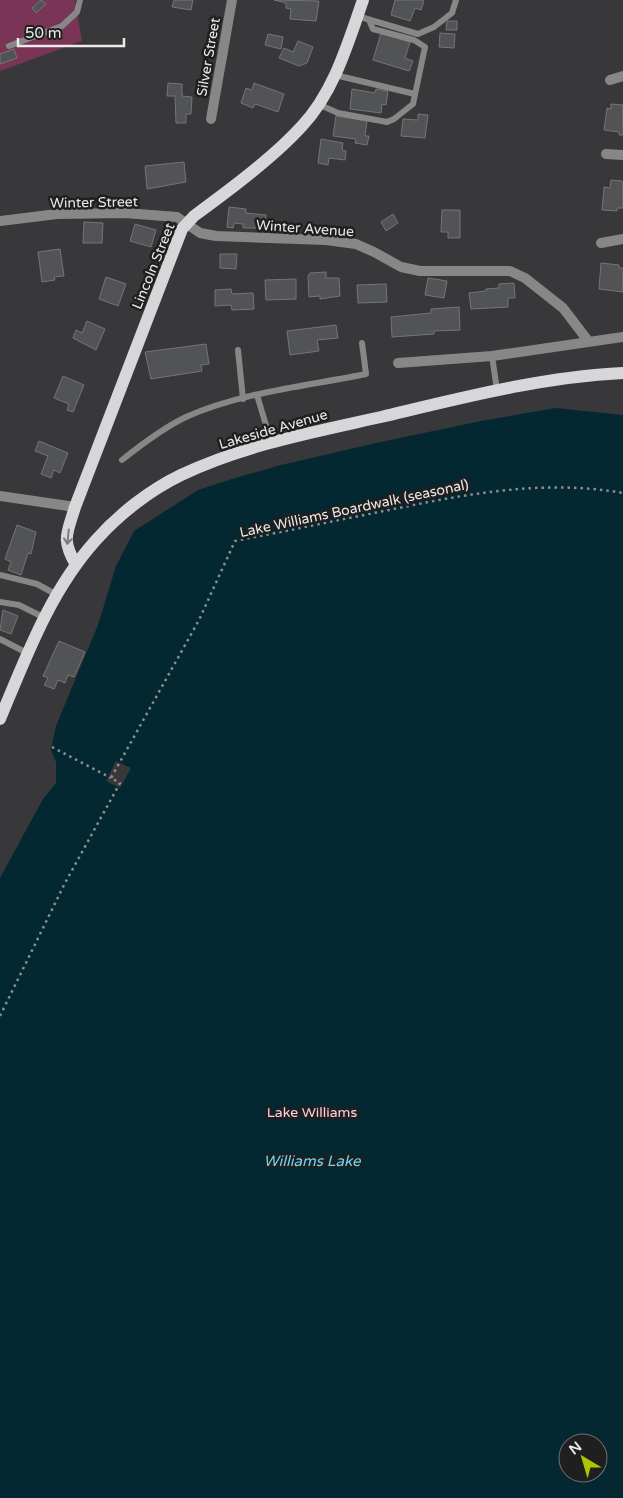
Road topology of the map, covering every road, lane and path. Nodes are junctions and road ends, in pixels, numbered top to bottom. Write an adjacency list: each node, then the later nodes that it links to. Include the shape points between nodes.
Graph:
1 (80, 0): 6 (lane, via 77,12 62,26)
2 (232, 0): 12 (street, Silver Street)
3 (363, 0): 5 (main road, Lincoln Street)
4 (456, 0): 5 (lane, via 452,13 418,34)
5 (363, 18): 7 (main road, Lincoln Street); 10 (lane, via 373,29 414,40 425,47)
6 (9, 46)
7 (335, 75): 10 (lane); 11 (main road, Lincoln Street)
8 (623, 76): 9 (street)
9 (610, 80)
10 (415, 94): 11 (lane, via 413,104 387,122 338,113)
11 (318, 104): 16 (main road, Lincoln Street, via 281,147)
12 (211, 119)
13 (606, 154): 14 (street)
14 (623, 155)
15 (0, 221): 16 (street, Winter Street, via 58,214 124,213 177,218)
16 (188, 223): 20 (street, Winter Avenue, via 200,233 216,236 356,244 401,267 420,271 510,271 563,308); 33 (main road, Lincoln Street, via 173,251)
17 (623, 240): 18 (street)
18 (601, 243)
19 (623, 337): 20 (street)
20 (589, 342): 23 (street)
21 (362, 343): 27 (lane, via 366,374)
22 (238, 350): 28 (lane)
23 (492, 356): 24 (street); 26 (lane)
24 (398, 363)
25 (623, 373): 26 (main road, Lakeside Avenue, via 575,376)
26 (497, 390): 29 (main road, Lakeside Avenue)
27 (257, 395): 28 (lane); 29 (lane)
28 (243, 399): 30 (lane, via 185,418 150,438)
29 (271, 442): 34 (main road, Lakeside Avenue, via 203,466 165,484 124,514 96,540)
30 (122, 460)
31 (623, 493): 43 (path, Lake Williams Boardwalk (seasonal), via 562,488 467,494 236,541 199,620)
32 (0, 496): 33 (street)
33 (75, 508): 34 (main road, Lincoln Street, one-way to 34, via 65,539)
34 (76, 565): 36 (main road, Lakeside Avenue)
35 (0, 575): 36 (lane, via 37,584)
36 (57, 595): 38 (main road, Lakeside Avenue)
37 (0, 602): 38 (lane, via 19,605)
38 (45, 618): 40 (main road, Lakeside Avenue)
39 (0, 639): 40 (lane)
40 (27, 653): 41 (main road, Lakeside Avenue)
41 (0, 719)
42 (52, 747): 43 (path)
43 (111, 778): 44 (path, via 120,783 65,882)
44 (0, 1016)

